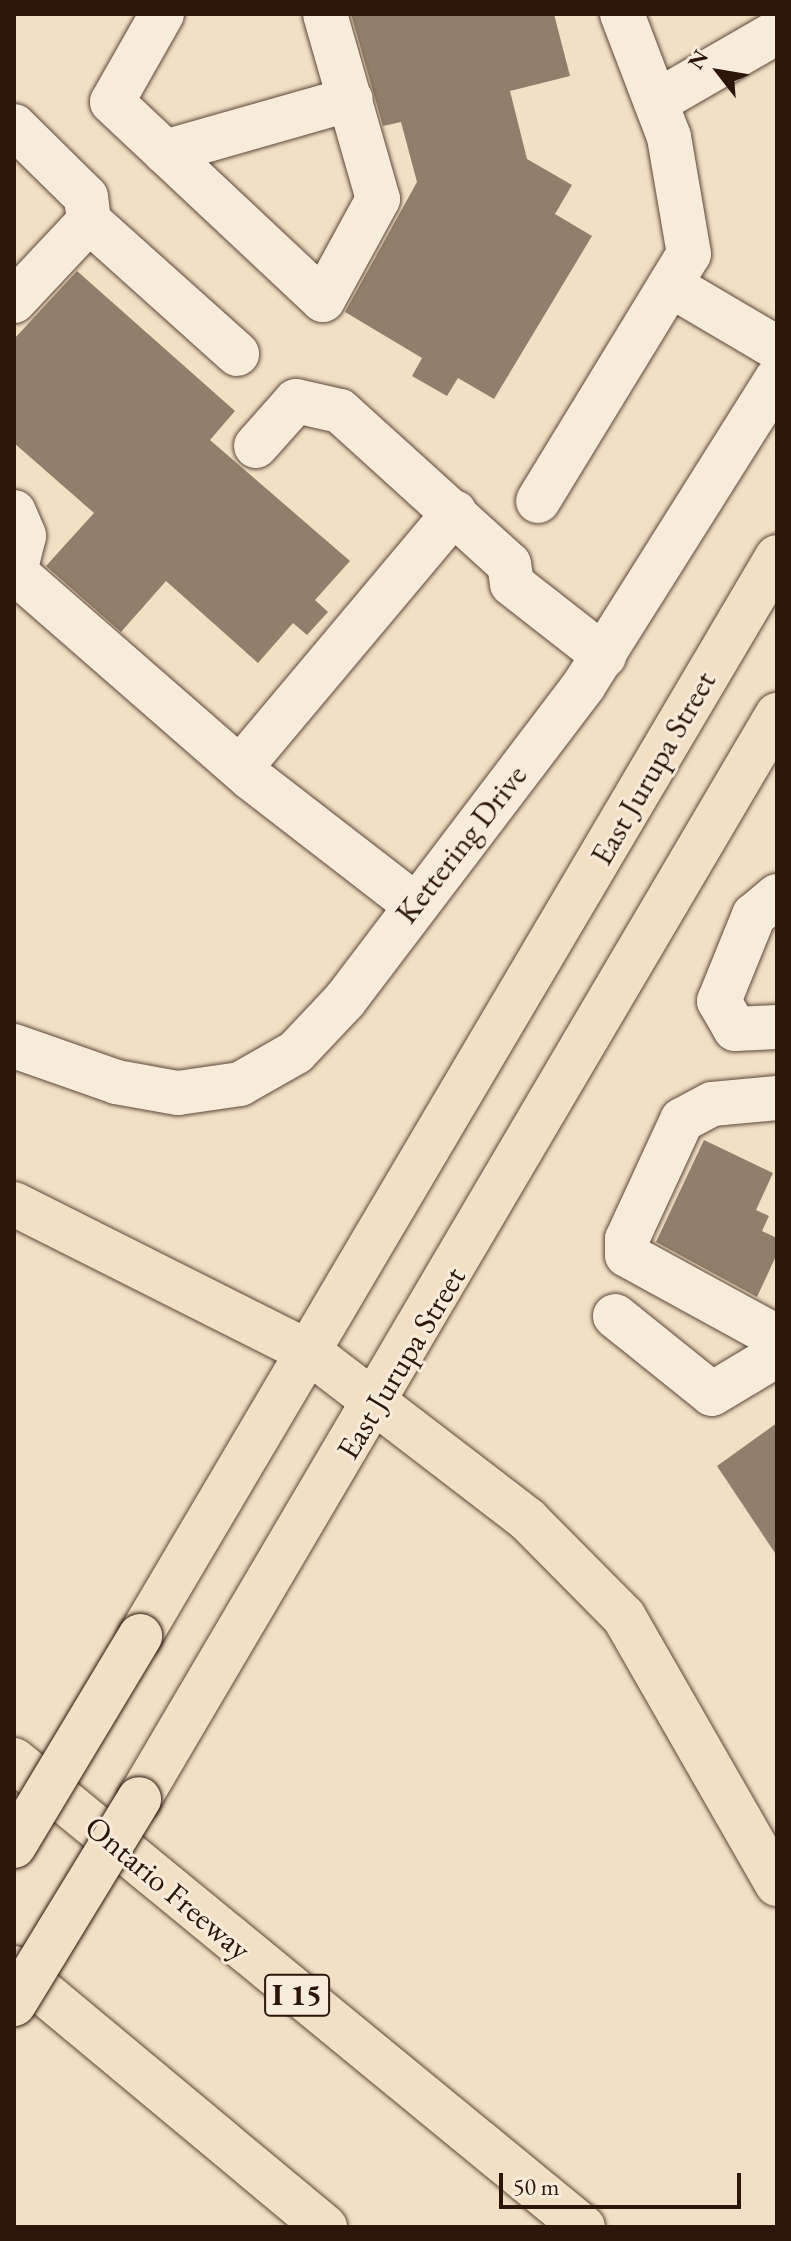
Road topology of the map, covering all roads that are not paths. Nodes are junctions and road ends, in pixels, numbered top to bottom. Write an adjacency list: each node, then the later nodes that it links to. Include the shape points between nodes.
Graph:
1 (162, 14): 8 (street, via 112,102)
2 (325, 14): 5 (street)
3 (622, 14): 6 (street)
4 (777, 32): 6 (street)
5 (351, 99): 8 (street); 8 (street, via 378,199 323,300)
6 (656, 102): 10 (street, via 689,254)
7 (14, 126): 9 (street, via 86,197)
8 (165, 152)
9 (89, 221): 11 (street); 13 (street)
10 (670, 285): 12 (street); 16 (street)
11 (14, 301)
12 (777, 348)
13 (237, 354)
14 (777, 379): 21 (street, Kettering Drive)
15 (256, 446): 18 (street, via 296,401 340,411)
16 (538, 501)
17 (14, 512): 20 (street, via 24,536)
18 (455, 512): 21 (street, via 509,564 512,584); 23 (street)
19 (777, 557): 32 (main road, East Jurupa Street)
20 (15, 575): 23 (street)
21 (604, 656): 25 (street, Kettering Drive)
22 (777, 715): 34 (main road, East Jurupa Street)
23 (240, 768): 25 (street)
24 (777, 896): 26 (street, via 754,915 719,1001 735,1029)
25 (414, 904): 27 (street, Kettering Drive, via 296,1052 240,1084 178,1093 116,1082)
26 (777, 1027)
27 (14, 1046)
28 (777, 1098): 31 (street, via 712,1104 682,1120 627,1247 637,1264)
29 (14, 1204): 32 (main road)
30 (615, 1316): 33 (street, via 712,1394)
31 (777, 1337)
32 (312, 1354): 34 (main road); 36 (main road, East Jurupa Street, bridge)
33 (777, 1355)
34 (380, 1400): 37 (main road, via 528,1520 624,1617); 39 (main road, East Jurupa Street, bridge)
35 (14, 1760): 41 (main road, Ontario Freeway / I 15)
36 (14, 1846)
37 (777, 1884)
38 (14, 1968): 40 (main road)
39 (14, 2004)
40 (325, 2227)
41 (583, 2227)

